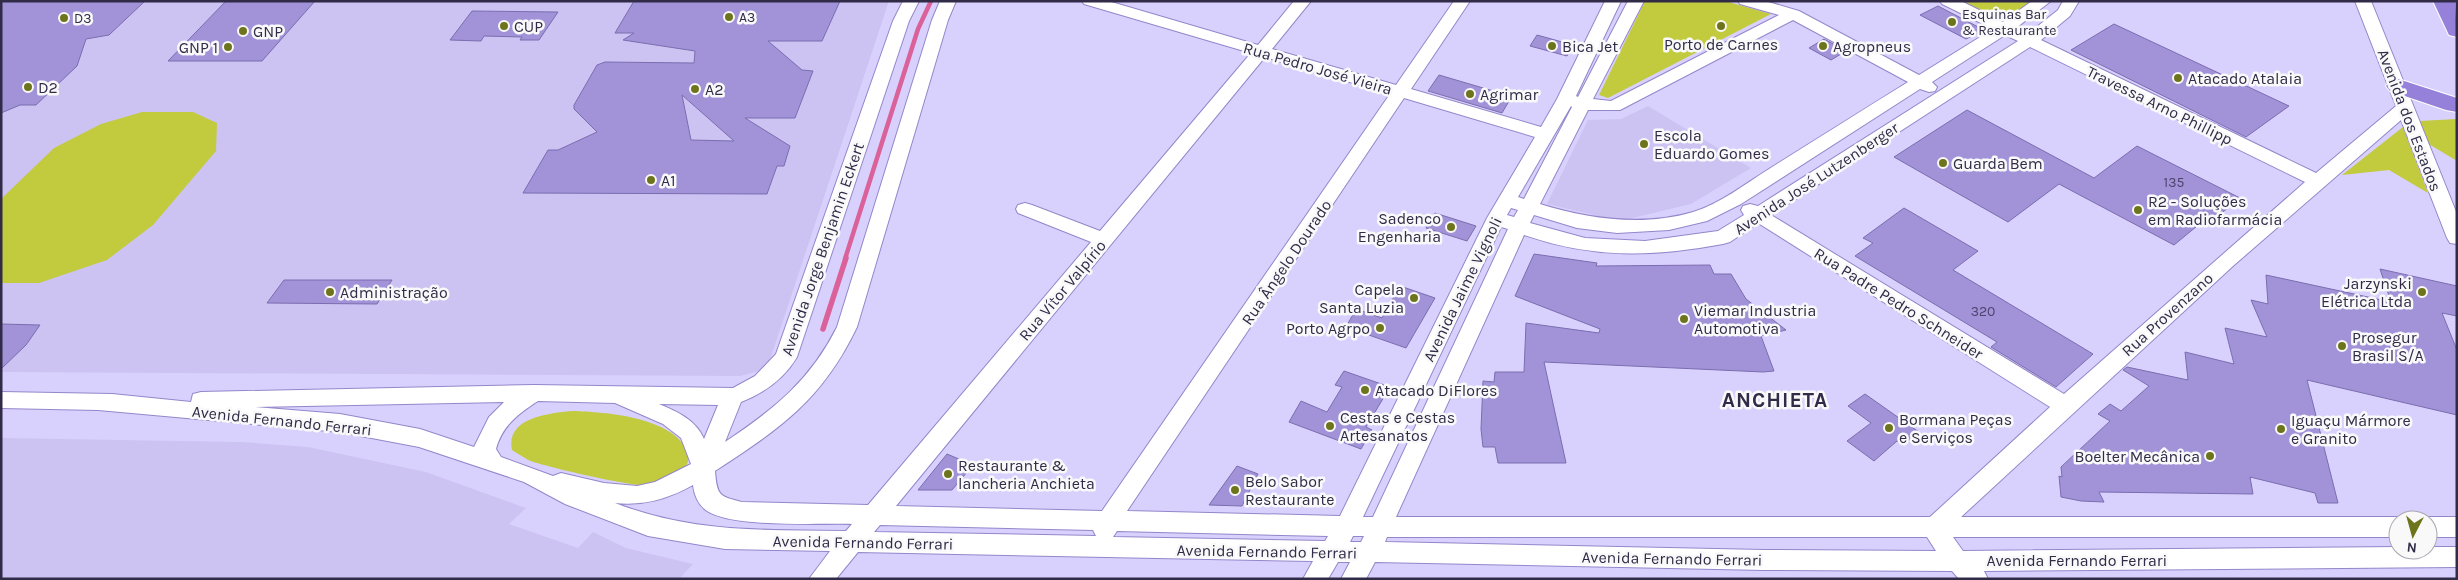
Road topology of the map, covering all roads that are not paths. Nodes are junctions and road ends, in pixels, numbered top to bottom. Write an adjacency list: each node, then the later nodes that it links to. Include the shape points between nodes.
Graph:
1 (911, 1): 38 (street, Avenida Jorge Benjamin Eckert, via 786,357 765,382)
2 (948, 1): 43 (street, via 846,327 833,358 798,398)
3 (1090, 1): 18 (street, Rua Pedro José Vieira)
4 (1303, 1): 18 (street, Rua Vítor Valpírio)
5 (1462, 1): 20 (street, Rua Ângelo Dourado)
6 (1613, 1): 23 (street, Avenida Jaime Vignoli)
7 (1636, 1): 23 (street, Avenida Jaime Vignoli)
8 (1746, 1): 14 (street)
9 (1948, 1): 15 (street, Travessa Arno Phillipp)
10 (2043, 1): 15 (street, Avenida José Lutzenberger)
11 (2071, 1): 17 (street, Avenida José Lutzenberger, via 2064,13)
12 (2363, 1): 22 (street, Avenida dos Estados)
13 (2444, 1): 16 (highway)
14 (1793, 14): 19 (street); 23 (street, via 1614,106)
15 (2004, 28): 17 (street, Travessa Arno Phillipp); 19 (street, Avenida José Lutzenberger)
16 (2457, 30)
17 (2029, 41): 21 (street, Avenida José Lutzenberger); 26 (street, Travessa Arno Phillipp)
18 (1262, 51): 20 (street, Rua Pedro José Vieira); 35 (street, Rua Vítor Valpírio)
19 (1919, 82): 21 (street); 28 (street, Avenida José Lutzenberger)
20 (1401, 92): 25 (street, Rua Pedro José Vieira); 46 (street, Rua Ângelo Dourado)
21 (1945, 95): 31 (street, Avenida José Lutzenberger)
22 (2402, 96): 24 (highway); 26 (street, Rua Provenzano); 34 (street, Avenida dos Estados)
23 (1574, 101): 25 (street, Avenida Jaime Vignoli); 29 (street, Avenida Jaime Vignoli)
24 (2456, 105)
25 (1545, 134): 27 (street, Avenida Jaime Vignoli)
26 (2316, 180): 41 (street, Rua Provenzano)
27 (1507, 200): 29 (street, Avenida José Lutzenberger); 32 (street, Avenida Jaime Vignoli)
28 (1734, 200): 29 (street, Avenida José Lutzenberger, via 1700,217 1617,227 1577,222); 31 (street, Rua Padre Pedro Schneider)
29 (1529, 206): 33 (street, Avenida Jaime Vignoli)
30 (1025, 209): 35 (street)
31 (1759, 216): 33 (street, Avenida José Lutzenberger, via 1723,237 1679,245 1619,247 1568,242); 41 (street, Rua Padre Pedro Schneider)
32 (1496, 218): 33 (street, Avenida José Lutzenberger); 47 (street, Avenida Jaime Vignoli)
33 (1519, 226): 48 (street, Avenida Jaime Vignoli)
34 (2457, 238)
35 (1105, 240): 45 (street, Rua Vítor Valpírio)
36 (534, 393): 37 (street, Avenida Fernando Ferrari); 40 (street, Avenida Fernando Ferrari); 42 (street, via 506,410 496,421 485,450)
37 (613, 393): 38 (street, Avenida Fernando Ferrari); 43 (street, Avenida Fernando Ferrari, via 671,418 690,433)
38 (732, 397): 43 (street, via 715,444)
39 (1, 400): 40 (street, Avenida Fernando Ferrari)
40 (98, 402): 42 (street, Avenida Fernando Ferrari, via 340,423 420,438)
41 (2065, 405): 53 (street, Rua Provenzano)
42 (492, 462): 44 (street, Avenida Fernando Ferrari)
43 (703, 466): 44 (street, via 676,484 649,494 622,496); 45 (street, Avenida Fernando Ferrari, via 705,493 715,504 742,512)
44 (532, 476): 54 (street, Avenida Fernando Ferrari, via 573,497 648,526 725,539)
45 (875, 516): 46 (street, Avenida Fernando Ferrari); 54 (street, Rua Vítor Valpírio)
46 (1108, 521): 47 (street, Avenida Fernando Ferrari); 55 (street, Rua Ângelo Dourado); 56 (street, via 1152,548)
47 (1346, 527): 48 (street, Avenida Fernando Ferrari); 57 (street, Avenida Jaime Vignoli)
48 (1380, 527): 52 (street, Avenida Fernando Ferrari); 58 (street, Avenida Jaime Vignoli)
49 (2388, 527): 53 (street, Avenida Fernando Ferrari)
50 (2438, 527): 51 (street)
51 (2457, 527)
52 (1754, 528): 53 (street, Avenida Fernando Ferrari); 60 (street)
53 (1934, 528): 61 (street)
54 (853, 542): 55 (street, Avenida Fernando Ferrari); 62 (street, Rua Vítor Valpírio)
55 (1093, 547): 56 (street, Avenida Fernando Ferrari)
56 (1162, 548): 57 (street, Avenida Fernando Ferrari)
57 (1332, 552): 58 (street, Avenida Fernando Ferrari); 63 (street, Avenida Jaime Vignoli)
58 (1368, 553): 60 (street, Avenida Fernando Ferrari); 64 (street, Avenida Jaime Vignoli)
59 (2457, 557): 61 (street, Avenida Fernando Ferrari)
60 (1764, 560): 61 (street, Avenida Fernando Ferrari)
61 (1957, 561): 65 (street)
62 (820, 579)
63 (1315, 579)
64 (1353, 579)
65 (1976, 579)

